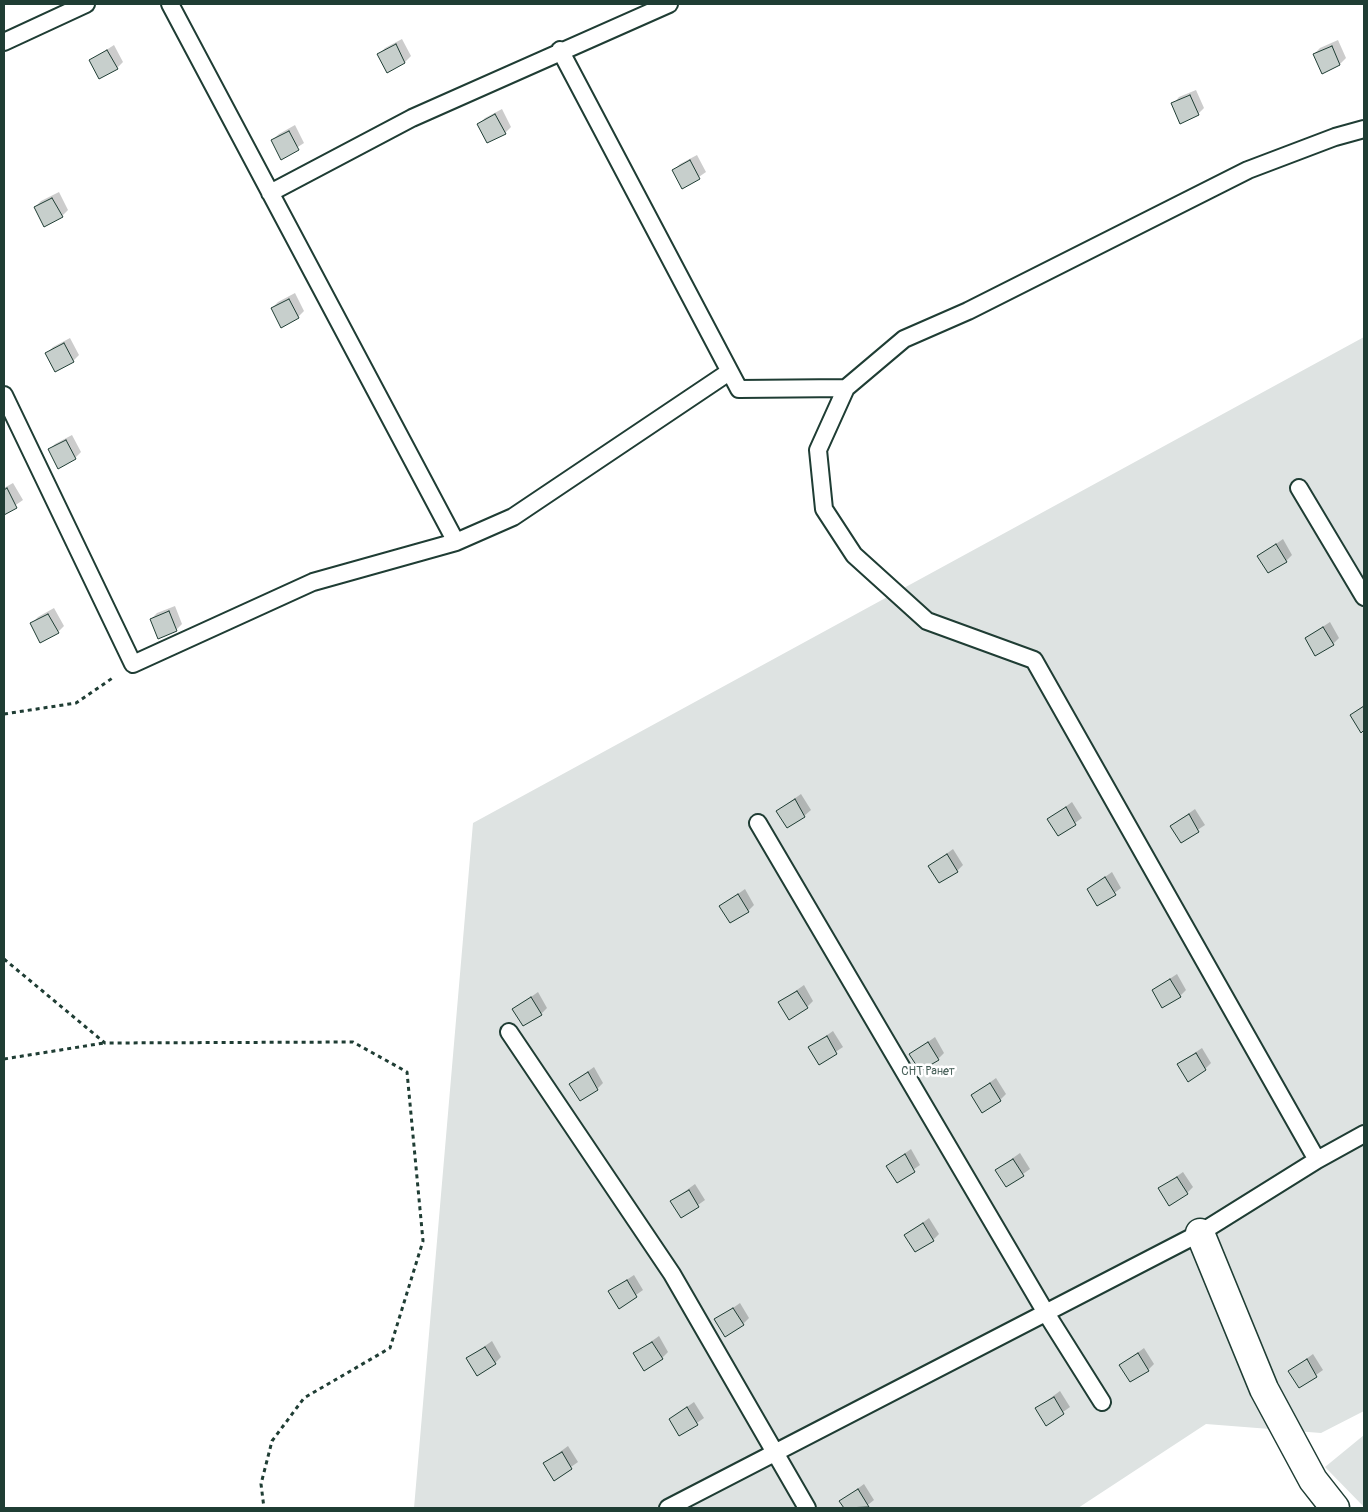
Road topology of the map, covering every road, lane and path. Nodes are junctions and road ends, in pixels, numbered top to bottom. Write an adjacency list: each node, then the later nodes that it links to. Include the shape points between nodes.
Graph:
1 (86, 4): 4 (lane)
2 (170, 4): 7 (lane)
3 (669, 4): 5 (lane)
4 (4, 42)
5 (560, 50): 7 (lane, via 412,118); 8 (lane)
6 (1364, 129): 9 (lane, via 1248,170 968,310 904,338)
7 (270, 193): 12 (lane)
8 (729, 372): 9 (lane, via 739,389); 12 (lane, via 514,517)
9 (846, 388): 22 (lane, via 818,450 824,509 854,555 927,620 1034,660)
10 (4, 395): 14 (lane)
11 (1299, 488): 13 (lane)
12 (456, 542): 14 (lane, via 313,582)
13 (1364, 597)
14 (133, 664): 15 (path, via 76,703)
15 (4, 714)
16 (758, 823): 24 (lane)
17 (4, 959): 19 (path)
18 (509, 1032): 26 (lane, via 672,1274)
19 (105, 1043): 20 (path); 27 (path, via 354,1042 407,1072 423,1241 390,1348 304,1398 272,1441 260,1484)
20 (4, 1059)
21 (1364, 1134): 22 (lane)
22 (1317, 1160): 23 (lane)
23 (1200, 1233): 24 (lane); 30 (street, via 1264,1389 1313,1480)
24 (1046, 1313): 25 (lane); 26 (lane)
25 (1102, 1402)
26 (774, 1452): 28 (lane); 29 (lane)
27 (264, 1508)
28 (668, 1508)
29 (807, 1508)
30 (1335, 1508)

